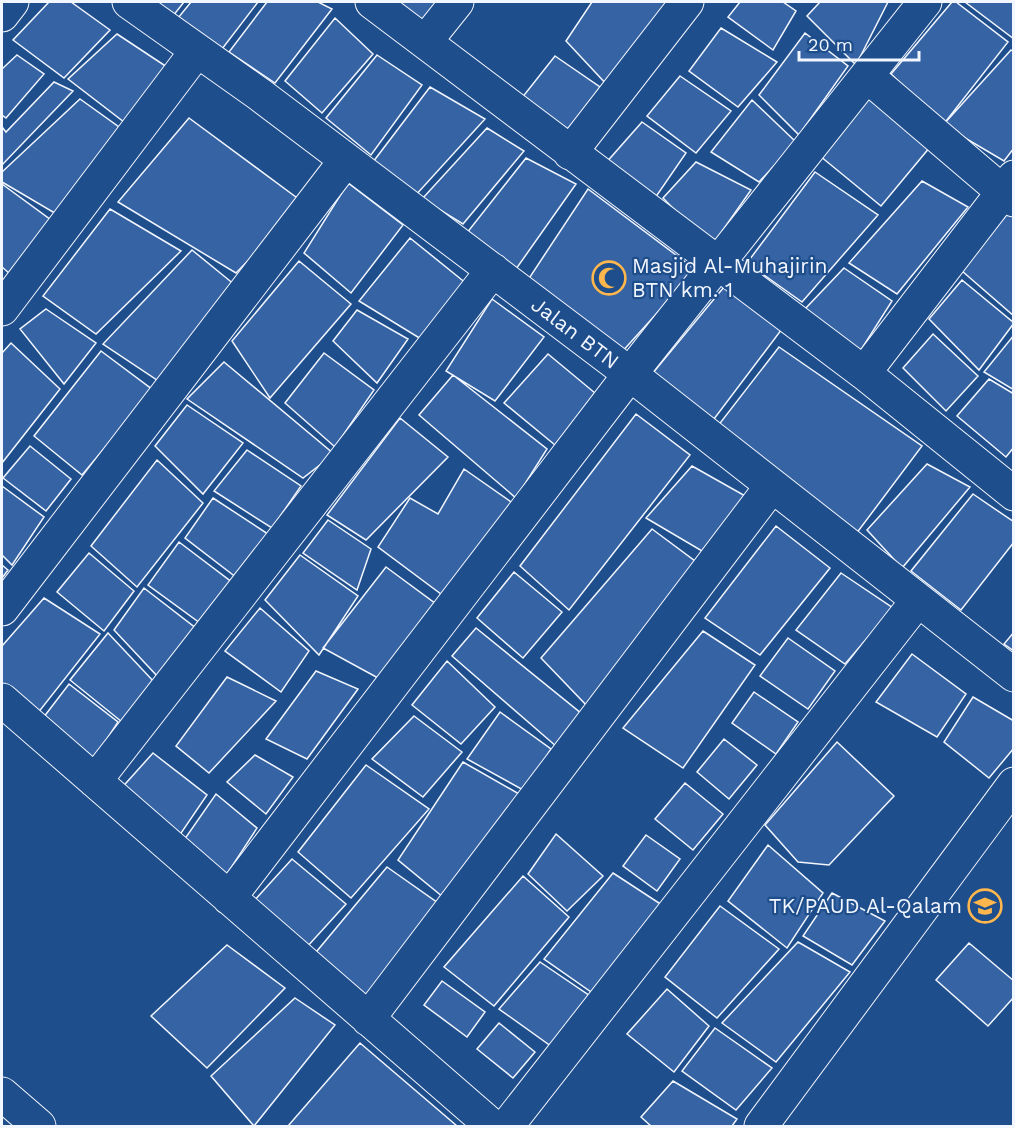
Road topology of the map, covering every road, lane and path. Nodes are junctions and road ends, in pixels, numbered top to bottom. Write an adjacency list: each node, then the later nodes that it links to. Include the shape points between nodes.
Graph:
1 (12, 2): 7 (street)
2 (129, 2): 9 (street, Jalan BTN)
3 (372, 2): 8 (street)
4 (457, 2): 8 (street)
5 (687, 2): 11 (street)
6 (925, 2): 10 (street)
7 (2, 15)
8 (425, 42): 11 (street)
9 (196, 52): 12 (street, Jalan BTN); 16 (street)
10 (867, 76): 13 (street); 14 (street)
11 (570, 153): 14 (street)
12 (346, 160): 15 (street, Jalan BTN); 22 (street)
13 (1010, 190): 17 (street)
14 (719, 262): 17 (street); 18 (street)
15 (493, 270): 18 (street, Jalan BTN); 25 (street)
16 (2, 309)
17 (864, 373): 19 (street)
18 (630, 374): 20 (street, Jalan BTN); 27 (street)
19 (1008, 478)
20 (771, 487): 21 (street, Jalan BTN); 28 (street)
21 (918, 600): 23 (street, Jalan BTN); 32 (street)
22 (2, 609)
23 (1014, 675)
24 (2, 700): 25 (street)
25 (95, 781): 27 (street)
26 (1014, 784): 33 (street)
27 (229, 898): 28 (street)
28 (368, 1019): 31 (street)
29 (2, 1094): 30 (street)
30 (39, 1126)
31 (492, 1126)
32 (507, 1126)
33 (761, 1126)

